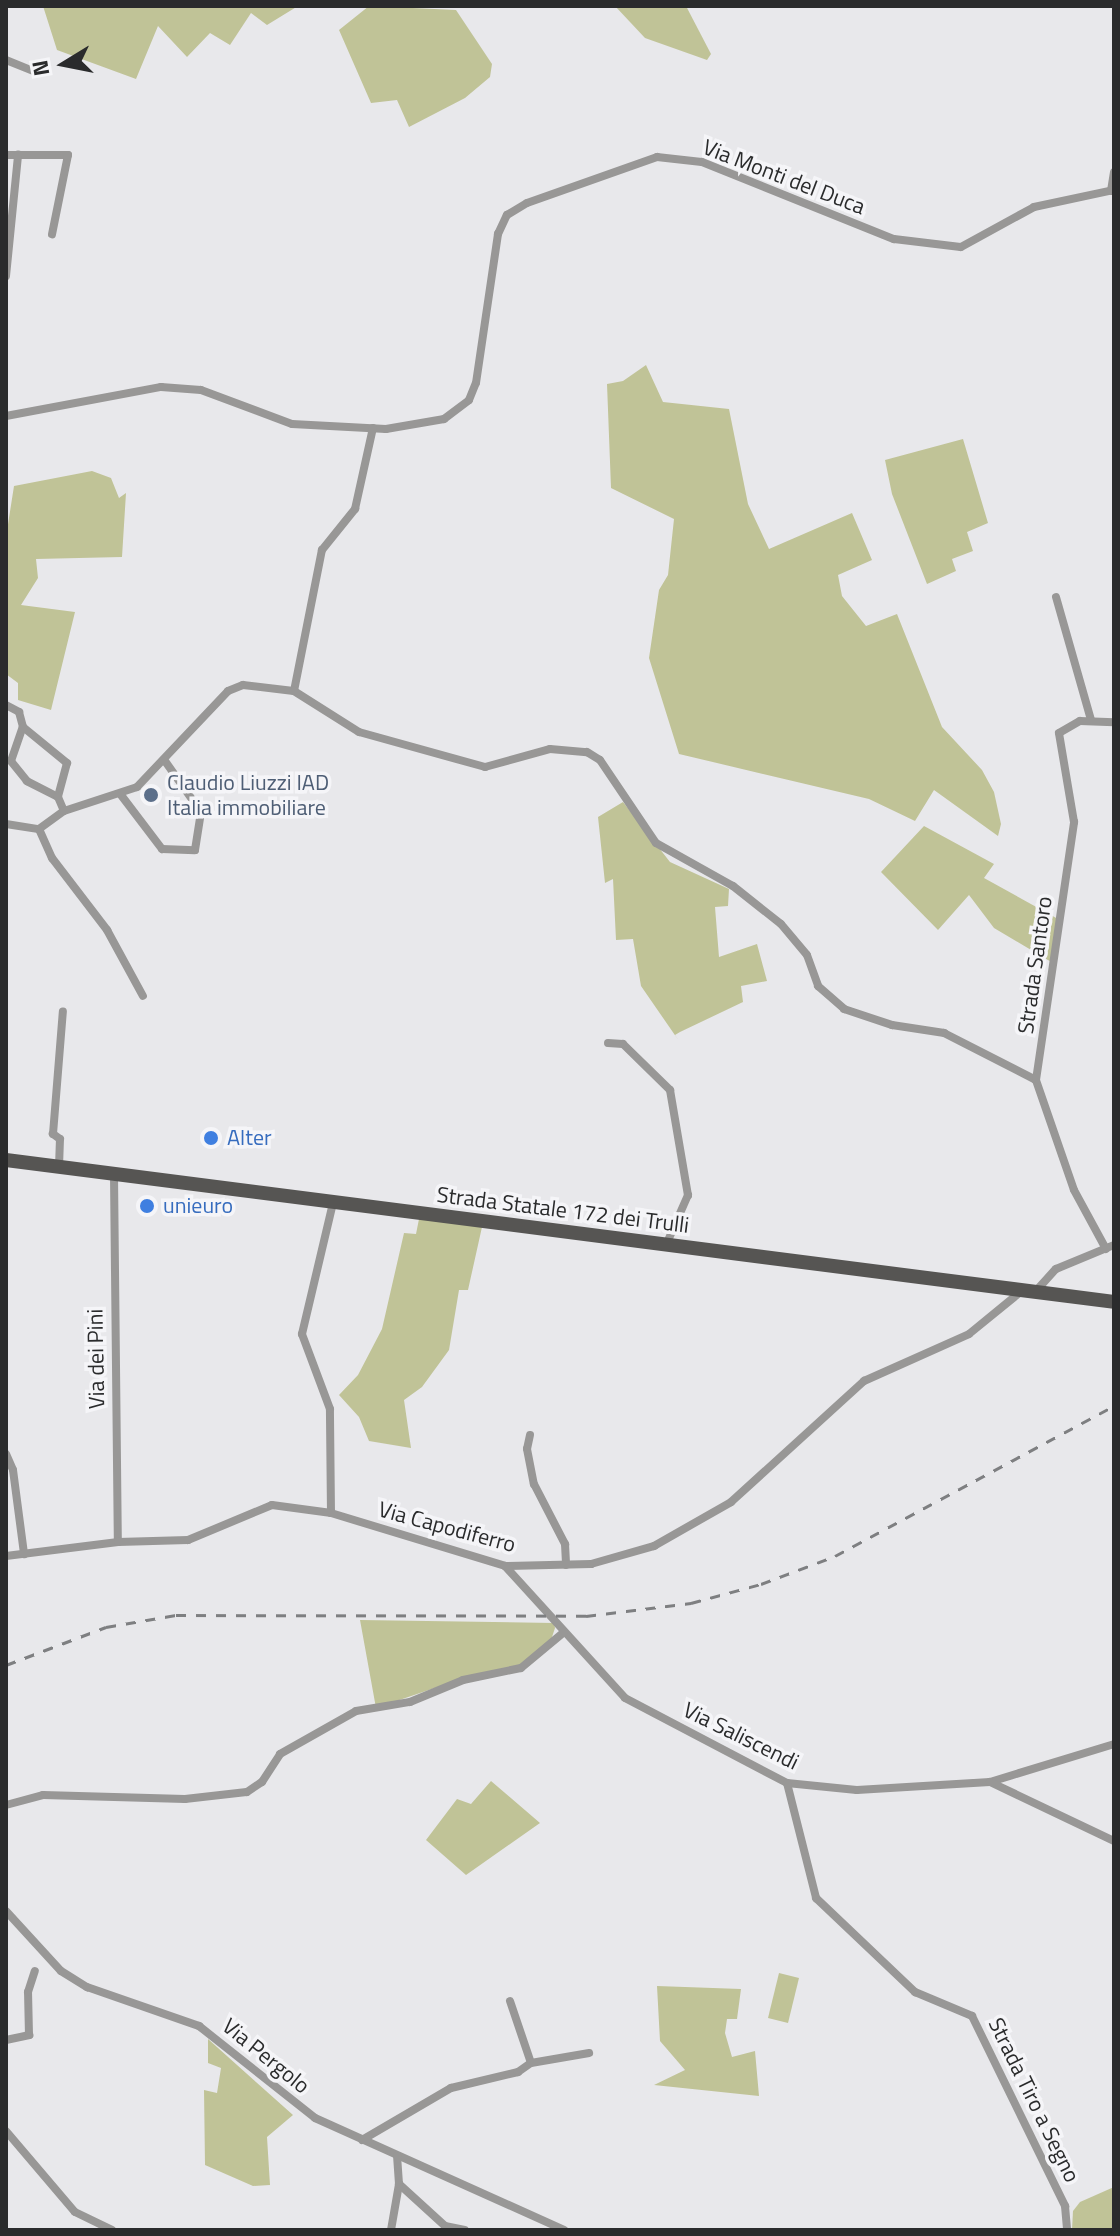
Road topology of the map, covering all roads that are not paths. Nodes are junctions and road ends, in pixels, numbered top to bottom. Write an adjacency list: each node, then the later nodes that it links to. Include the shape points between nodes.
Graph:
1 (6, 60): 2 (street)
2 (35, 72)
3 (6, 155): 4 (street)
4 (18, 155): 7 (street, via 68,155); 8 (street)
5 (1114, 172): 6 (street)
6 (1113, 190): 10 (street, Via Monti del Duca, via 1034,207 961,247 894,239 702,162 678,157 642,161 507,215 498,234 478,374 469,400 444,419)
7 (52, 234)
8 (6, 276)
9 (6, 416): 10 (street, Via Monti del Duca, via 161,387 201,390 292,424)
10 (373, 428): 12 (street, via 355,509 322,550)
11 (1056, 597): 14 (street)
12 (294, 691): 17 (street, via 253,685 228,691); 26 (street, via 359,732 485,767 550,749 587,752 600,760 656,843 733,886 781,924 807,955 818,986 844,1009 892,1025 944,1033)
13 (6, 705): 16 (street, via 19,712)
14 (1091, 720): 15 (street); 26 (street, Strada Santoro, via 1059,733 1074,822)
15 (1114, 722)
16 (23, 727): 19 (street, via 67,763); 19 (street, via 11,761 27,781)
17 (165, 761): 18 (street); 18 (street, via 201,812 195,850 162,849)
18 (121, 795): 20 (street)
19 (58, 797): 20 (street)
20 (64, 811): 22 (street)
21 (6, 824): 22 (street)
22 (39, 829): 23 (street, via 52,858 107,930)
23 (143, 996)
24 (63, 1011): 28 (street, via 53,1134 60,1139)
25 (608, 1043): 31 (street, via 623,1044 670,1090 688,1195)
26 (1036, 1080): 32 (street, Strada Santoro, via 1074,1190)
27 (6, 1160): 28 (main road, Strada Statale 172 dei Trulli)
28 (59, 1167): 29 (main road, Strada Statale 172 dei Trulli)
29 (114, 1175): 30 (main road, Strada Statale 172 dei Trulli); 38 (street, Via dei Pini)
30 (333, 1203): 31 (main road, Strada Statale 172 dei Trulli); 37 (street, via 302,1334 330,1409)
31 (666, 1245): 33 (main road, Strada Statale 172 dei Trulli)
32 (1110, 1247): 33 (street, Via Capodiferro, via 1056,1269)
33 (1029, 1291): 34 (main road, Strada Statale 172 dei Trulli); 41 (street, Via Capodiferro, via 969,1334 864,1381 731,1502 692,1526 654,1546)
34 (1114, 1302)
35 (530, 1435): 41 (street, via 527,1449 534,1484 565,1544)
36 (6, 1454): 39 (street)
37 (331, 1513): 38 (street, Via Capodiferro, via 272,1505 188,1540); 42 (street, Via Capodiferro)
38 (118, 1542): 39 (street, Via Capodiferro)
39 (24, 1554): 40 (street, Via Capodiferro)
40 (6, 1556)
41 (566, 1565): 42 (street, Via Capodiferro)
42 (505, 1566): 43 (street, Via Saliscendi)
43 (564, 1632): 46 (street, Via Saliscendi, via 625,1698); 47 (street, via 521,1668 463,1680 410,1702 356,1711 280,1754 262,1782 247,1792 185,1799 43,1795)
44 (1114, 1744): 45 (street, Via Saliscendi)
45 (990, 1782): 46 (street, Via Saliscendi, via 857,1790); 48 (street)
46 (787, 1783): 64 (street, Strada Tiro a Segno, via 816,1898 915,1992 972,2016 1065,2206)
47 (6, 1805)
48 (1114, 1841)
49 (6, 1911): 56 (street, Via Pergolo, via 61,1971 87,1987 199,2026 279,2094)
50 (35, 1971): 52 (street, via 28,1992 29,2035)
51 (510, 2001): 54 (street)
52 (6, 2040)
53 (589, 2053): 54 (street)
54 (531, 2063): 56 (street, via 518,2072 451,2088)
55 (6, 2131): 60 (street, via 75,2212)
56 (362, 2140): 57 (street, Via Pergolo)
57 (397, 2156): 58 (street); 59 (street, Via Pergolo)
58 (399, 2184): 61 (street); 62 (street, via 445,2226)
59 (561, 2229): 63 (street)
60 (112, 2230)
61 (391, 2230)
62 (465, 2230)
63 (545, 2230)
64 (1067, 2230)

